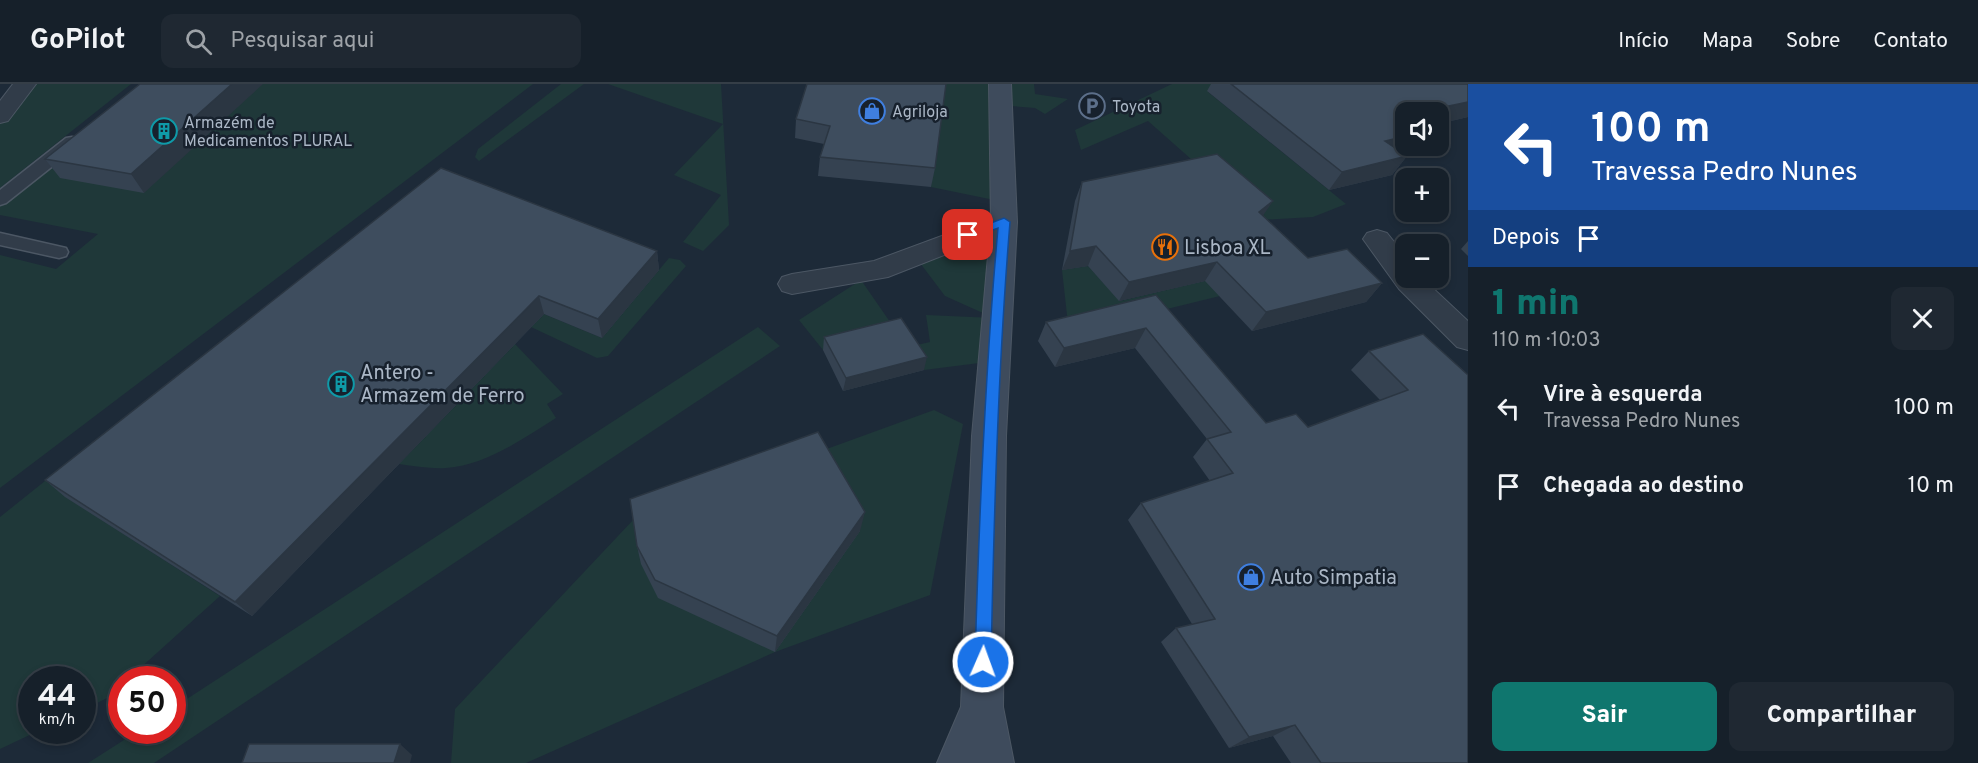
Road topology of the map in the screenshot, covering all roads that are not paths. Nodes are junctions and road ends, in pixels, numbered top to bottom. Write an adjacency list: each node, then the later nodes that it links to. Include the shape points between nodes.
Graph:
1 (25, 84): 3 (street)
2 (1000, 84): 6 (main road)
3 (0, 116)
4 (83, 134): 5 (lane)
5 (0, 199)
6 (1004, 222): 10 (street, via 878,270); 12 (main road, via 989,436)
7 (0, 239): 9 (lane)
8 (1377, 240): 11 (street, via 1408,282)
9 (58, 252)
10 (792, 284)
11 (1468, 339)
12 (982, 706): 13 (main road); 14 (main road)
13 (959, 763)
14 (992, 763)

